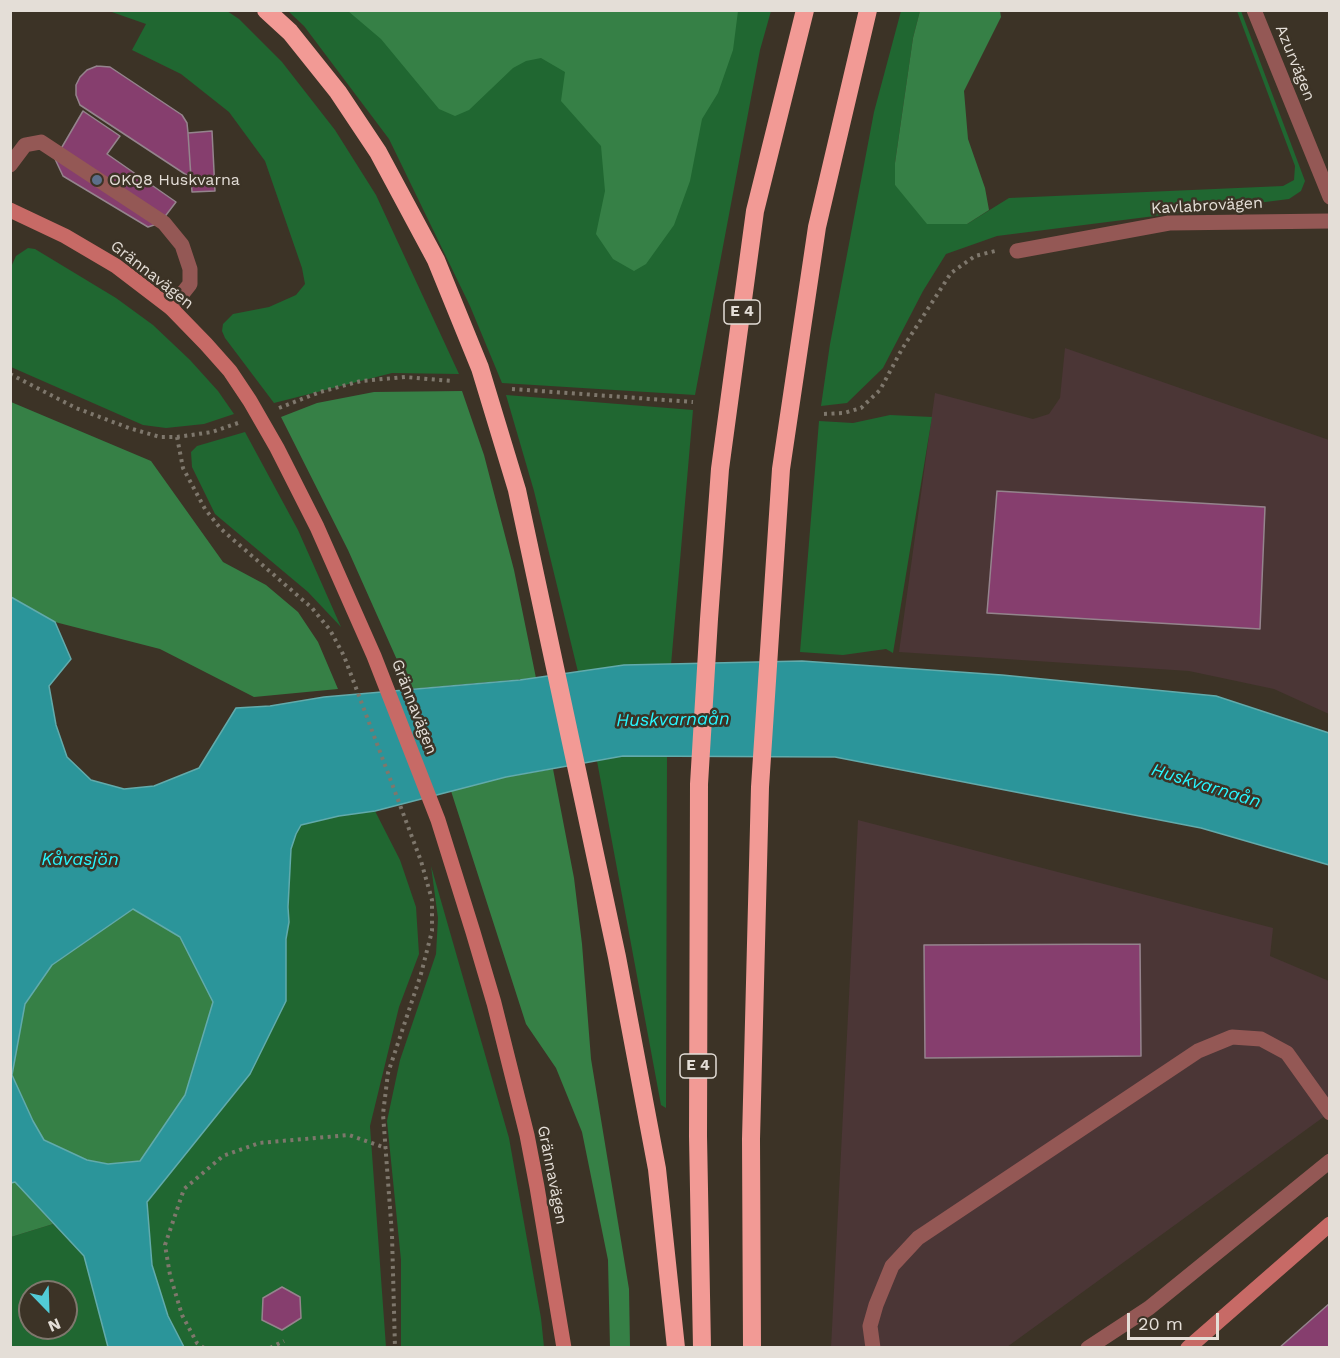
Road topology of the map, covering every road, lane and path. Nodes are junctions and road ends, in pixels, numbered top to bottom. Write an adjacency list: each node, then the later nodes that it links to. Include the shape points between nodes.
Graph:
1 (266, 10): 28 (highway, via 290,32 338,92 378,152 436,261 484,380 517,490 617,957 657,1170)
2 (805, 10): 29 (highway, E 4, via 755,211 720,469 699,784)
3 (868, 10): 30 (highway, via 817,227 781,469 760,787 751,1127)
4 (1254, 10): 6 (street, Azurvägen)
5 (10, 165): 10 (street, via 25,145 41,142 164,223 182,246 190,269 190,284)
6 (1329, 196)
7 (10, 210): 10 (main road, Grännavägen, via 116,266)
8 (1329, 221): 9 (street, Kavlabrovägen, via 1169,223)
9 (1017, 250): 16 (path, via 975,256 951,273 880,390 861,408)
10 (171, 308): 27 (main road, Grännavägen, via 230,371 278,448 374,656 438,820 494,1003 524,1124)
11 (10, 374): 18 (path, via 76,408 129,428 160,437)
12 (452, 381): 15 (path, via 405,377 361,381)
13 (511, 388): 14 (path)
14 (693, 402)
15 (278, 409)
16 (824, 414)
17 (239, 423): 18 (path)
18 (177, 437): 20 (path, via 183,468 205,509 221,529 312,608 330,630 344,656 421,861 432,900 432,931 422,974 388,1073 383,1114)
19 (1329, 1113): 31 (street, via 1287,1053 1261,1039 1232,1036 1198,1052 918,1238 892,1266 870,1326)
20 (386, 1148): 24 (path, via 350,1135 259,1143 223,1156 184,1189 165,1245 182,1315 197,1343); 26 (path)
21 (1329, 1161): 32 (street, via 1149,1308)
22 (1329, 1224): 33 (main road)
23 (284, 1341): 25 (path)
24 (204, 1347)
25 (270, 1347)
26 (395, 1347)
27 (564, 1347)
28 (676, 1347)
29 (702, 1347)
30 (752, 1347)
31 (873, 1347)
32 (1088, 1347)
33 (1188, 1347)

